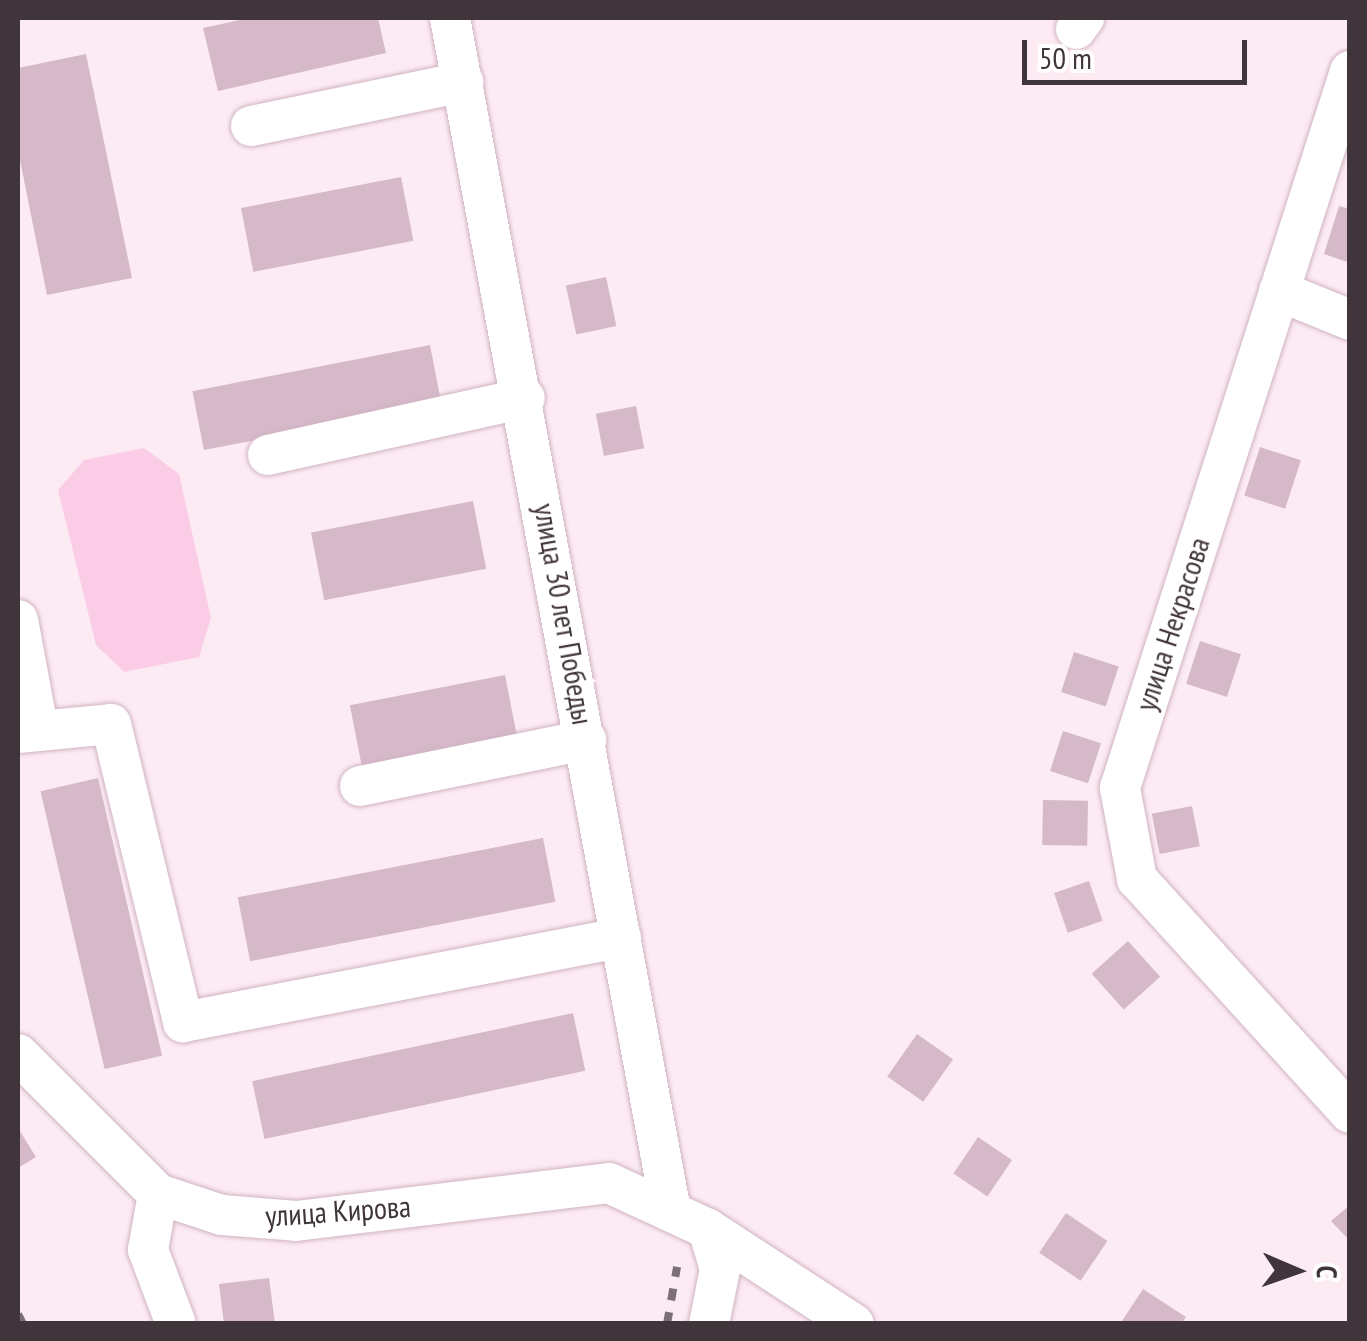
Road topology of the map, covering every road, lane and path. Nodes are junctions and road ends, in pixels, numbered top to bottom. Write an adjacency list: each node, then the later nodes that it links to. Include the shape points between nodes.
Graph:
1 (450, 18): 3 (street, улица 30 лет Победы)
2 (1350, 71): 5 (street, улица Некрасова)
3 (464, 82): 4 (street); 7 (street, улица 30 лет Победы)
4 (251, 126)
5 (1279, 290): 6 (street); 15 (street, улица Некрасова, via 1120,788 1137,879)
6 (1350, 320)
7 (525, 398): 8 (street); 11 (street, улица 30 лет Победы)
8 (268, 455)
9 (18, 620): 10 (street)
10 (28, 730): 13 (street, via 111,724 182,1022)
11 (586, 740): 12 (street); 13 (street, улица 30 лет Победы)
12 (360, 786)
13 (621, 938): 17 (street, улица 30 лет Победы)
14 (18, 1054): 16 (street, улица Кирова)
15 (1350, 1114)
16 (158, 1194): 17 (street, улица Кирова, via 222,1215 296,1220 609,1183); 19 (street, via 148,1250)
17 (671, 1211): 18 (street, улица Кирова)
18 (708, 1228): 20 (street, via 720,1269); 21 (street, улица Кирова)
19 (176, 1324)
20 (709, 1324)
21 (854, 1324)

